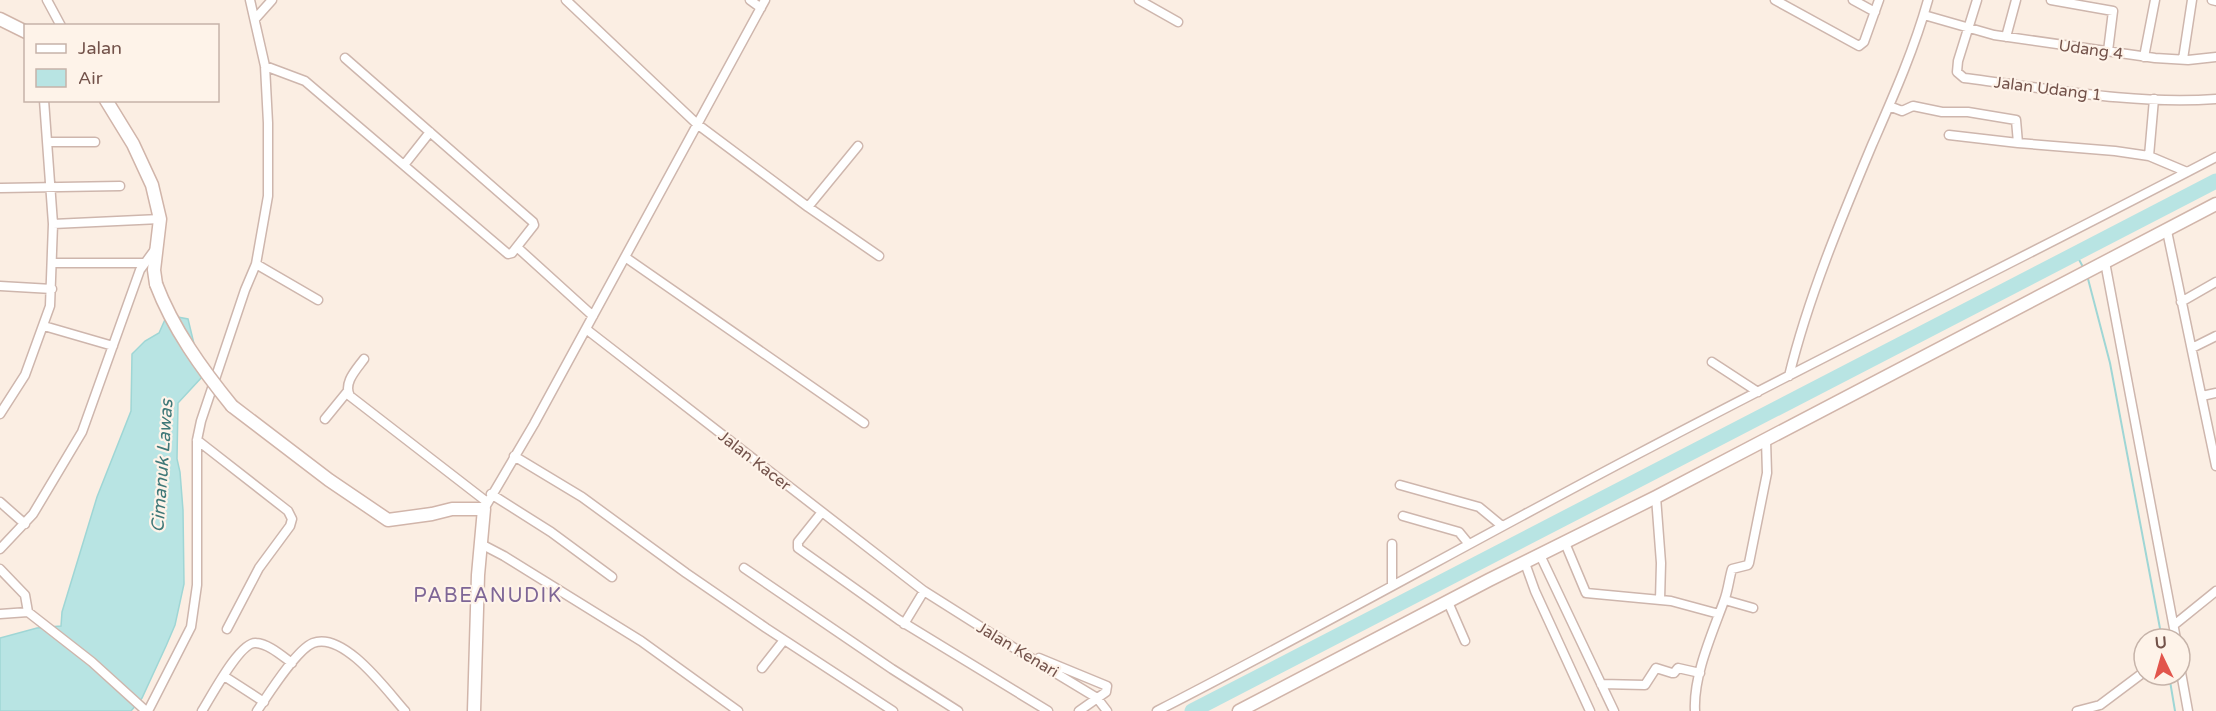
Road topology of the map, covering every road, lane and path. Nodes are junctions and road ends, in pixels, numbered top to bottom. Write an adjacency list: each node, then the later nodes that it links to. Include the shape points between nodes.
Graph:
1 (47, 0): 24 (street)
2 (250, 0): 22 (street)
3 (272, 0): 22 (street)
4 (566, 0): 39 (street)
5 (750, 0): 17 (street)
6 (1138, 0): 23 (street)
7 (1775, 0): 19 (street, via 1861,45)
8 (1853, 0): 19 (street)
9 (1879, 0): 19 (street)
10 (1928, 0): 20 (street)
11 (1977, 0): 25 (street, Jalan Udang 1)
12 (2016, 0): 27 (street)
13 (2051, 0): 18 (street)
14 (2115, 0): 18 (street)
15 (2155, 0): 29 (street)
16 (2192, 0): 32 (street)
17 (763, 4): 39 (street)
18 (2113, 11): 28 (street)
19 (1875, 12)
20 (1924, 15): 25 (street, Udang 4); 38 (street)
21 (0, 19): 26 (street)
22 (255, 19): 33 (street)
23 (1178, 22)
24 (60, 24)
25 (1967, 27): 27 (street, Udang 4); 34 (street, Jalan Udang 1, via 1957,67 1964,78)
26 (24, 31)
27 (2006, 37): 28 (street, Udang 4)
28 (2108, 51): 29 (street, Udang 4)
29 (2144, 57): 32 (street, Udang 4)
30 (2216, 57): 32 (street, Udang 4)
31 (345, 58): 40 (street)
32 (2183, 59)
33 (265, 66): 48 (street, via 305,81); 65 (street, via 268,196)
34 (2154, 99): 35 (street, Jalan Udang 1); 46 (street)
35 (2216, 99)
36 (44, 102): 42 (street)
37 (107, 102): 55 (street, via 152,185)
38 (1889, 106): 44 (street, via 1902,111 1912,106 2016,120); 79 (street, via 1832,243)
39 (697, 124): 54 (street); 61 (street)
40 (430, 132): 48 (street); 59 (street, via 532,222 534,225)
41 (1949, 135): 44 (street)
42 (47, 142): 43 (street); 52 (street)
43 (94, 142)
44 (2018, 143): 46 (street)
45 (858, 146): 54 (street)
46 (2149, 156): 49 (street)
47 (2216, 157): 49 (street)
48 (404, 165): 59 (street, via 508,254)
49 (2187, 172): 79 (street)
50 (120, 186): 52 (street)
51 (1, 189): 52 (street)
52 (51, 189): 56 (street)
53 (2216, 204): 57 (street)
54 (808, 207): 60 (street)
55 (160, 219): 56 (street); 58 (street)
56 (53, 224): 63 (street)
57 (2167, 231): 62 (street); 70 (street)
58 (156, 248): 64 (street); 94 (street, bridge, via 156,284 166,311 232,406 388,520)
59 (518, 248): 71 (street)
60 (879, 256)
61 (625, 257): 71 (street); 86 (street)
62 (2104, 262): 88 (street); 119 (street)
63 (52, 263): 64 (street); 68 (street)
64 (143, 263): 75 (street)
65 (256, 264): 69 (street); 87 (street)
66 (2216, 282): 70 (street)
67 (0, 286): 68 (street)
68 (52, 289): 72 (street)
69 (318, 300)
70 (2181, 302): 76 (street)
71 (593, 316): 73 (street)
72 (44, 326): 75 (street); 84 (street, via 25,375)
73 (586, 329): 89 (street); 95 (street, Jalan Kacer)
74 (2216, 336): 76 (street)
75 (113, 346): 97 (street, via 82,432)
76 (2192, 348): 83 (street)
77 (364, 359): 80 (street, via 349,380)
78 (1712, 362): 81 (street)
79 (1789, 376): 81 (street)
80 (347, 392): 85 (street); 94 (street)
81 (1758, 392): 98 (street)
82 (2216, 393): 83 (street)
83 (2202, 396): 90 (street)
84 (0, 414)
85 (325, 419)
86 (864, 423)
87 (197, 440): 120 (street, via 273,497 292,519 259,568); 133 (street, via 197,585 191,627)
88 (1766, 440): 92 (street); 112 (street, via 1767,473 1749,563 1732,569)
89 (514, 456): 94 (street); 121 (street, via 582,497)
90 (2216, 462)
91 (1400, 485): 98 (street, via 1479,507)
92 (1656, 497): 100 (street); 111 (street)
93 (0, 502): 97 (street)
94 (487, 502): 101 (street); 107 (street, via 551,532)
95 (822, 512): 109 (street, Jalan Kacer); 118 (street, via 798,542 798,548)
96 (1403, 516): 99 (street, via 1459,532)
97 (25, 524): 103 (street)
98 (1502, 526): 99 (street)
99 (1468, 543): 108 (street)
100 (1565, 543): 104 (street); 111 (street, via 1585,592)
101 (481, 544): 137 (street); 138 (street, via 641,640)
102 (1392, 544): 108 (street)
103 (0, 549)
104 (1532, 559): 113 (street); 129 (street); 146 (street, via 1535,591)
105 (744, 568): 140 (street)
106 (0, 569): 115 (street, via 25,595)
107 (612, 577)
108 (1392, 585): 144 (street)
109 (924, 591): 118 (street); 123 (street, Jalan Kenari)
110 (2216, 591): 119 (street)
111 (1660, 600): 117 (street)
112 (1725, 600): 114 (street); 117 (street)
113 (1448, 602): 122 (street); 145 (street)
114 (1753, 608)
115 (28, 612): 116 (street); 133 (street)
116 (0, 614)
117 (1719, 614): 126 (street)
118 (904, 624): 141 (street)
119 (2174, 625)
120 (227, 629)
121 (783, 640): 125 (street); 139 (street)
122 (1465, 641)
123 (1011, 646): 131 (street, Jalan Kenari); 131 (street, via 1105,684 1108,689)
124 (292, 663): 127 (street, via 267,646 249,643); 132 (street); 136 (street, via 313,643 347,650)
125 (762, 668)
126 (1700, 673): 129 (street, via 1656,669 1645,685); 148 (street)
127 (224, 676): 132 (street); 134 (street)
128 (2132, 681): 149 (street, via 2100,705)
129 (1601, 684): 147 (street)
130 (2184, 687): 150 (street)
131 (1097, 698): 142 (street); 143 (street, Jalan Kenari)
132 (264, 702): 135 (street)
133 (147, 711)
134 (203, 711)
135 (257, 711)
136 (405, 711)
137 (474, 711)
138 (738, 711)
139 (894, 711)
140 (958, 711)
141 (1048, 711)
142 (1079, 711)
143 (1107, 711)
144 (1157, 711)
145 (1239, 711)
146 (1590, 711)
147 (1614, 711)
148 (1695, 711)
149 (2077, 711)
150 (2188, 711)

